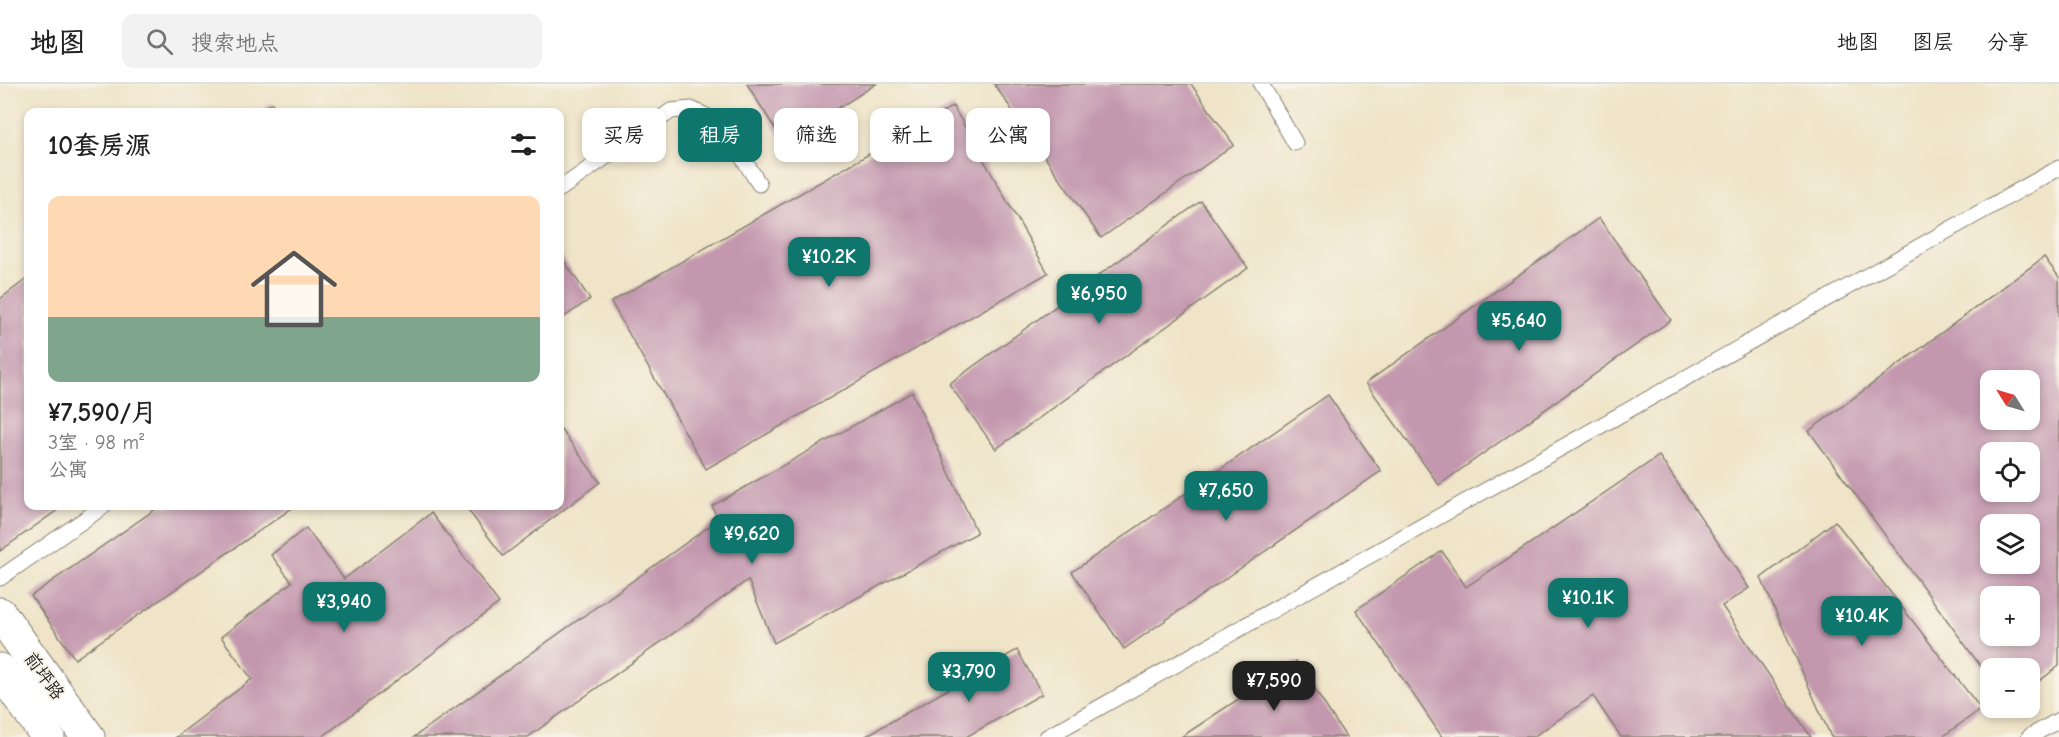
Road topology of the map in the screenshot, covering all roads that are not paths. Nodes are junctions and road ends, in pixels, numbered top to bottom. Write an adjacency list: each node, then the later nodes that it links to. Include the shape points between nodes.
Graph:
1 (1261, 84): 2 (lane)
2 (1295, 143)
3 (2059, 168): 13 (lane)
4 (759, 184): 5 (lane, via 721,123 691,109 671,111)
5 (564, 186)
6 (98, 510): 7 (lane)
7 (0, 578)
8 (0, 614): 12 (street, 前坪路)
9 (0, 670): 11 (street, 前坪路)
10 (2059, 720): 14 (lane)
11 (48, 737)
12 (88, 737)
13 (1047, 737)
14 (2030, 737)

